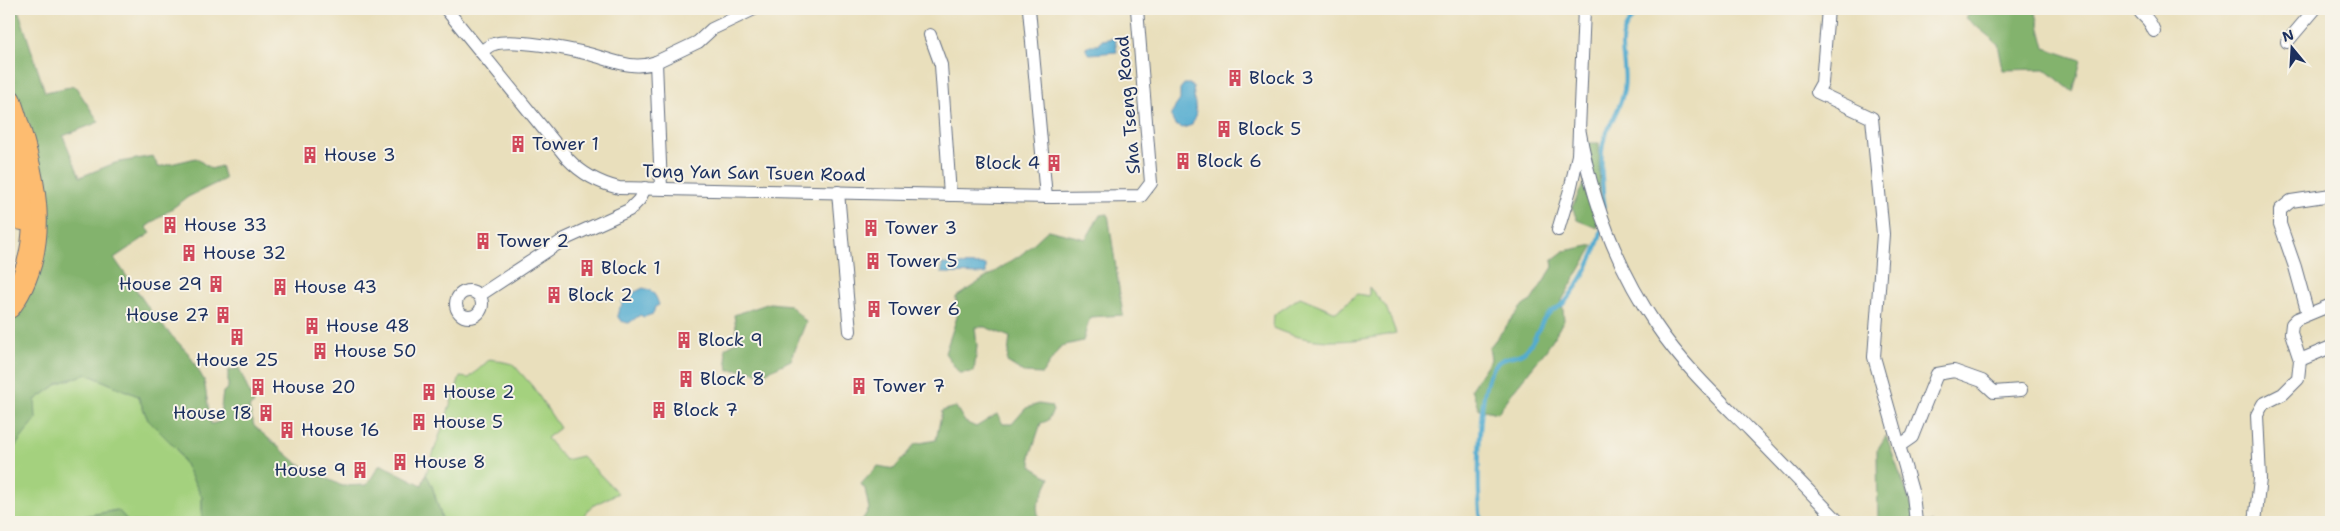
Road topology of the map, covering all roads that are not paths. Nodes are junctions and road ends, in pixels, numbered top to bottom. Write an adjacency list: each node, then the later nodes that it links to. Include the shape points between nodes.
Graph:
1 (446, 9): 12 (street, Tong Yan San Tsuen Road)
2 (754, 9): 13 (street)
3 (1029, 9): 22 (street)
4 (1137, 9): 23 (street, Sha Tseng Road, via 1152,175 1151,183)
5 (1584, 9): 15 (street)
6 (1828, 9): 34 (street, via 1822,83 1817,92 1872,118 1883,234 1874,357)
7 (2138, 9): 9 (street, via 2149,19)
8 (2315, 9): 11 (street)
9 (2154, 31)
10 (930, 34): 20 (street, via 941,65)
11 (2287, 42)
12 (481, 52): 13 (street, via 494,44 509,43 572,51 628,65); 17 (street, Tong Yan San Tsuen Road, via 575,167 619,188)
13 (656, 62): 18 (street)
14 (9, 101): 28 (highway, via 29,165 36,222 24,277)
15 (1579, 128): 24 (street, via 1578,154); 35 (street, via 1592,184 1634,290 1675,351 1702,383)
16 (9, 166): 25 (highway, via 20,202 22,230)
17 (646, 188): 18 (street, Tong Yan San Tsuen Road); 26 (street, via 629,210 565,239)
18 (661, 188): 19 (street, Tong Yan San Tsuen Road)
19 (838, 192): 20 (street, Tong Yan San Tsuen Road); 30 (street)
20 (950, 195): 22 (street, Tong Yan San Tsuen Road)
21 (2331, 195): 29 (street, via 2290,201 2280,210 2280,224)
22 (1046, 196): 23 (street, Tong Yan San Tsuen Road)
23 (1141, 196)
24 (1558, 230)
25 (9, 280)
26 (480, 295)
27 (2331, 305): 29 (street)
28 (9, 306)
29 (2308, 314): 32 (street, via 2292,324 2291,333)
30 (850, 331)
31 (2331, 347): 32 (street)
32 (2300, 360): 37 (street, via 2298,379 2293,386 2263,404 2257,415 2260,479)
33 (2021, 390): 34 (street, via 1994,392 1982,381 1954,371 1937,374 1912,437)
34 (1899, 446): 36 (street, via 1913,495)
35 (1839, 522)
36 (1916, 522)
37 (2255, 522)

